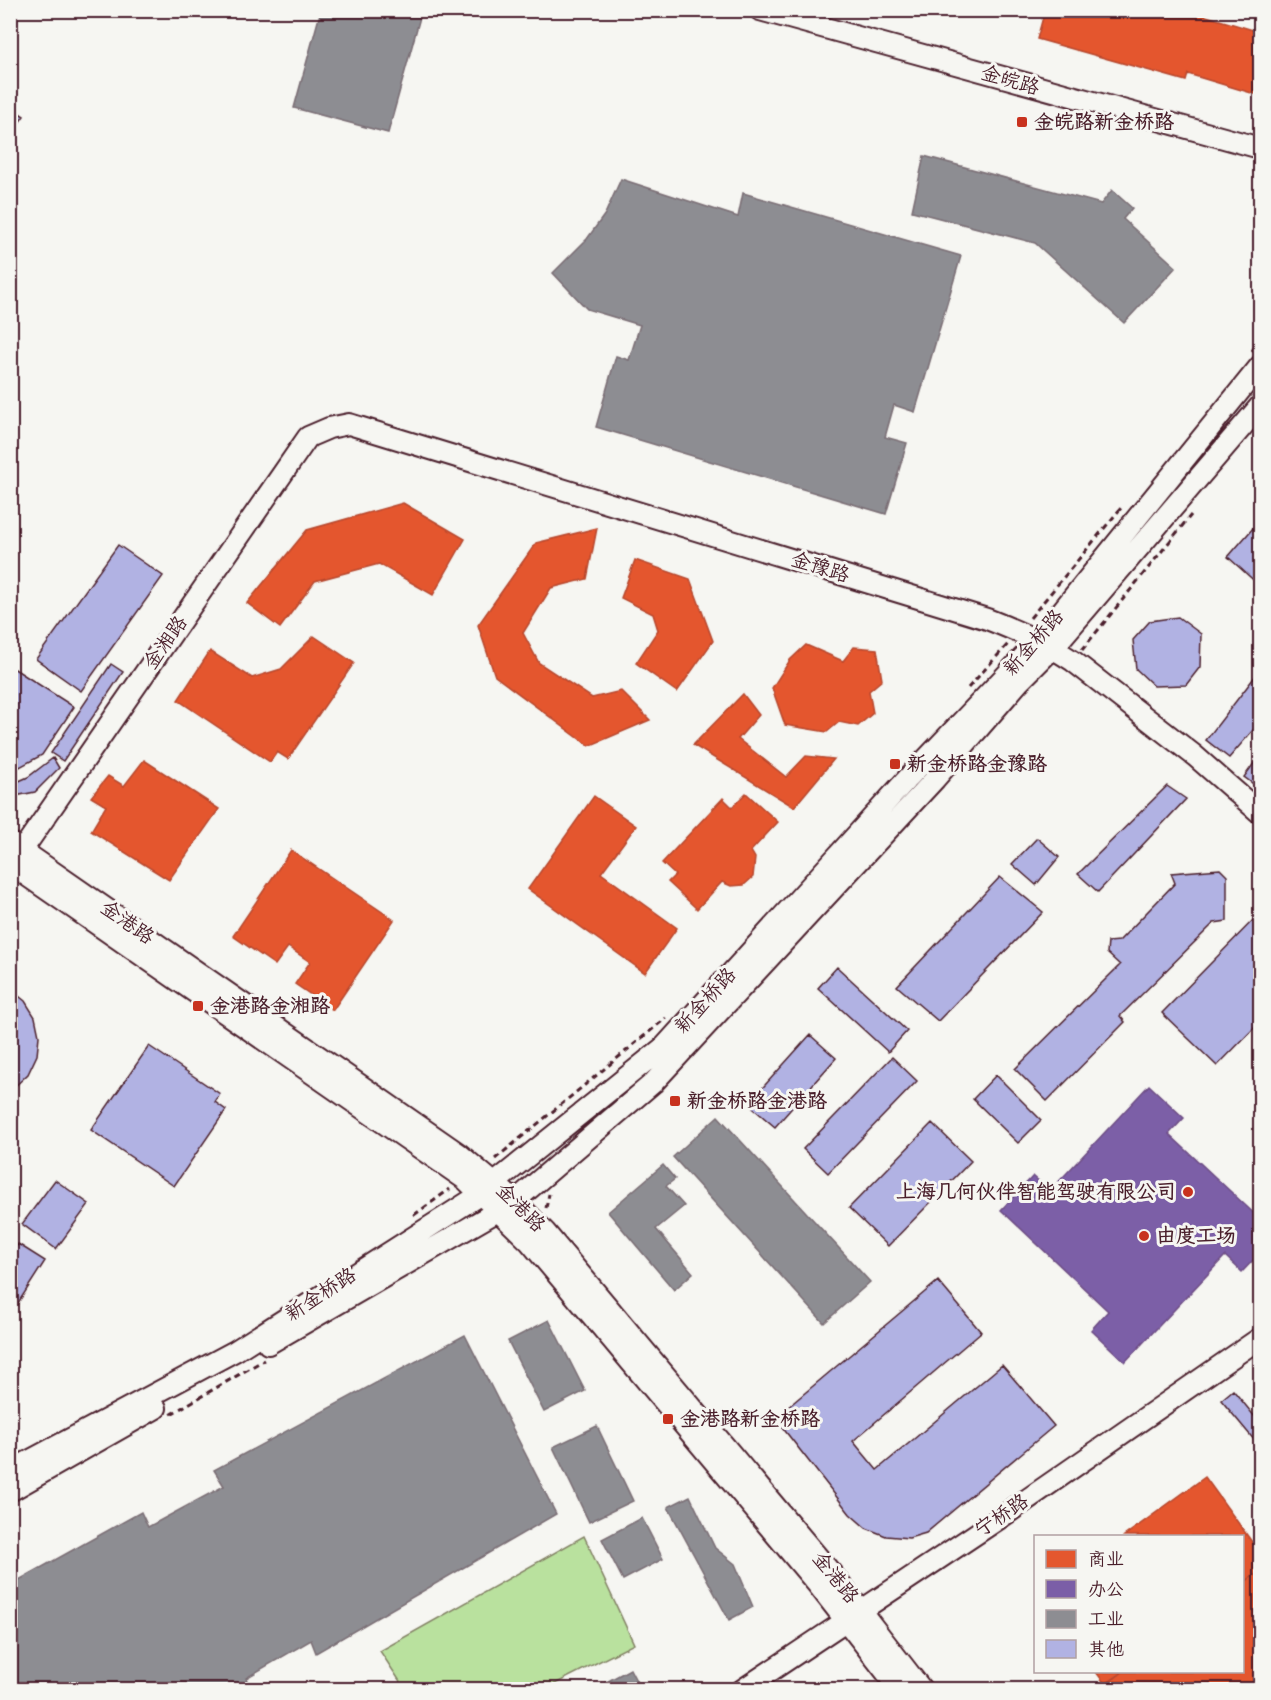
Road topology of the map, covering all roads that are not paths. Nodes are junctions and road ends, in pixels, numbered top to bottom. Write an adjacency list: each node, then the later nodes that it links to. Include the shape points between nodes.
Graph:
1 (760, 10): 2 (street, 金皖路)
2 (1260, 148)
3 (1253, 362): 6 (street, 新金桥路)
4 (1260, 406): 6 (street, 新金桥路)
5 (329, 428): 6 (street, 金豫路, via 350,424 987,619); 8 (street, 金湘路, via 308,437)
6 (1046, 644): 7 (street, 金豫路, via 1195,756); 9 (street, 新金桥路, via 908,778 665,1046); 10 (street, 新金桥路, via 1019,682 934,779 653,1083)
7 (1260, 813)
8 (13, 858): 9 (street, 金港路)
9 (473, 1186): 10 (street, 金港路); 12 (street, 新金桥路, via 235,1351)
10 (507, 1206): 13 (street, 新金桥路); 14 (street, 金港路, via 545,1232)
11 (1260, 1338): 14 (street, 宁桥路, via 1010,1512)
12 (10, 1472)
13 (10, 1491)
14 (853, 1615): 15 (street, 宁桥路); 16 (street, 金港路); 17 (street, 金港路)
15 (742, 1689)
16 (900, 1689)
17 (922, 1689)

